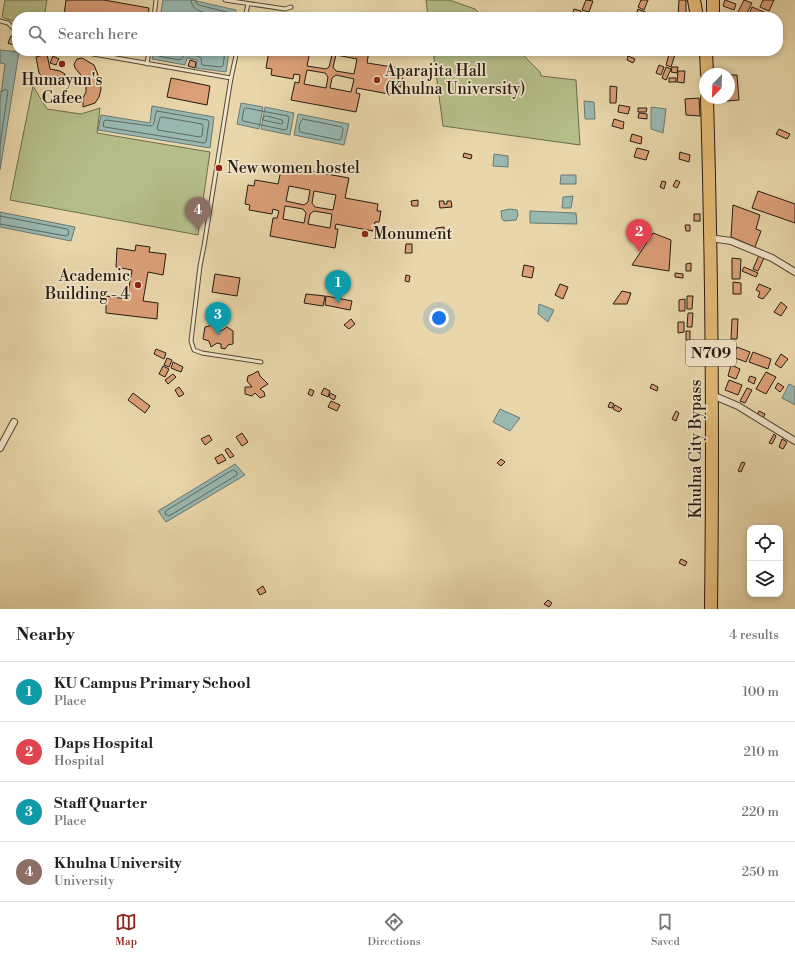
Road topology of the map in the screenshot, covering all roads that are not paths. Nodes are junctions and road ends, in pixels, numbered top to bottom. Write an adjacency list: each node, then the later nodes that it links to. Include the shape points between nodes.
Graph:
1 (156, 0): 7 (lane)
2 (225, 0): 5 (lane)
3 (694, 0): 9 (highway)
4 (713, 0): 10 (highway)
5 (248, 4): 6 (lane, via 285,9); 8 (lane)
6 (291, 7)
7 (155, 12)
8 (246, 12)
9 (695, 12)
10 (713, 12)
11 (0, 21): 12 (lane)
12 (12, 27)
13 (103, 56): 17 (lane)
14 (148, 56): 17 (lane)
15 (236, 56): 19 (lane)
16 (706, 56): 18 (highway)
17 (147, 64): 19 (lane)
18 (707, 68)
19 (231, 78): 23 (lane, via 200,266 191,341 194,350 202,353)
20 (707, 104): 21 (highway, Khulna City Bypass / N709)
21 (710, 238): 22 (street, via 731,241 772,258); 24 (highway, Khulna City Bypass / N709)
22 (795, 272)
23 (261, 362)
24 (712, 395): 26 (street, via 738,406); 28 (highway, Khulna City Bypass / N709)
25 (14, 422): 27 (street)
26 (795, 442)
27 (0, 448)
28 (710, 609)

